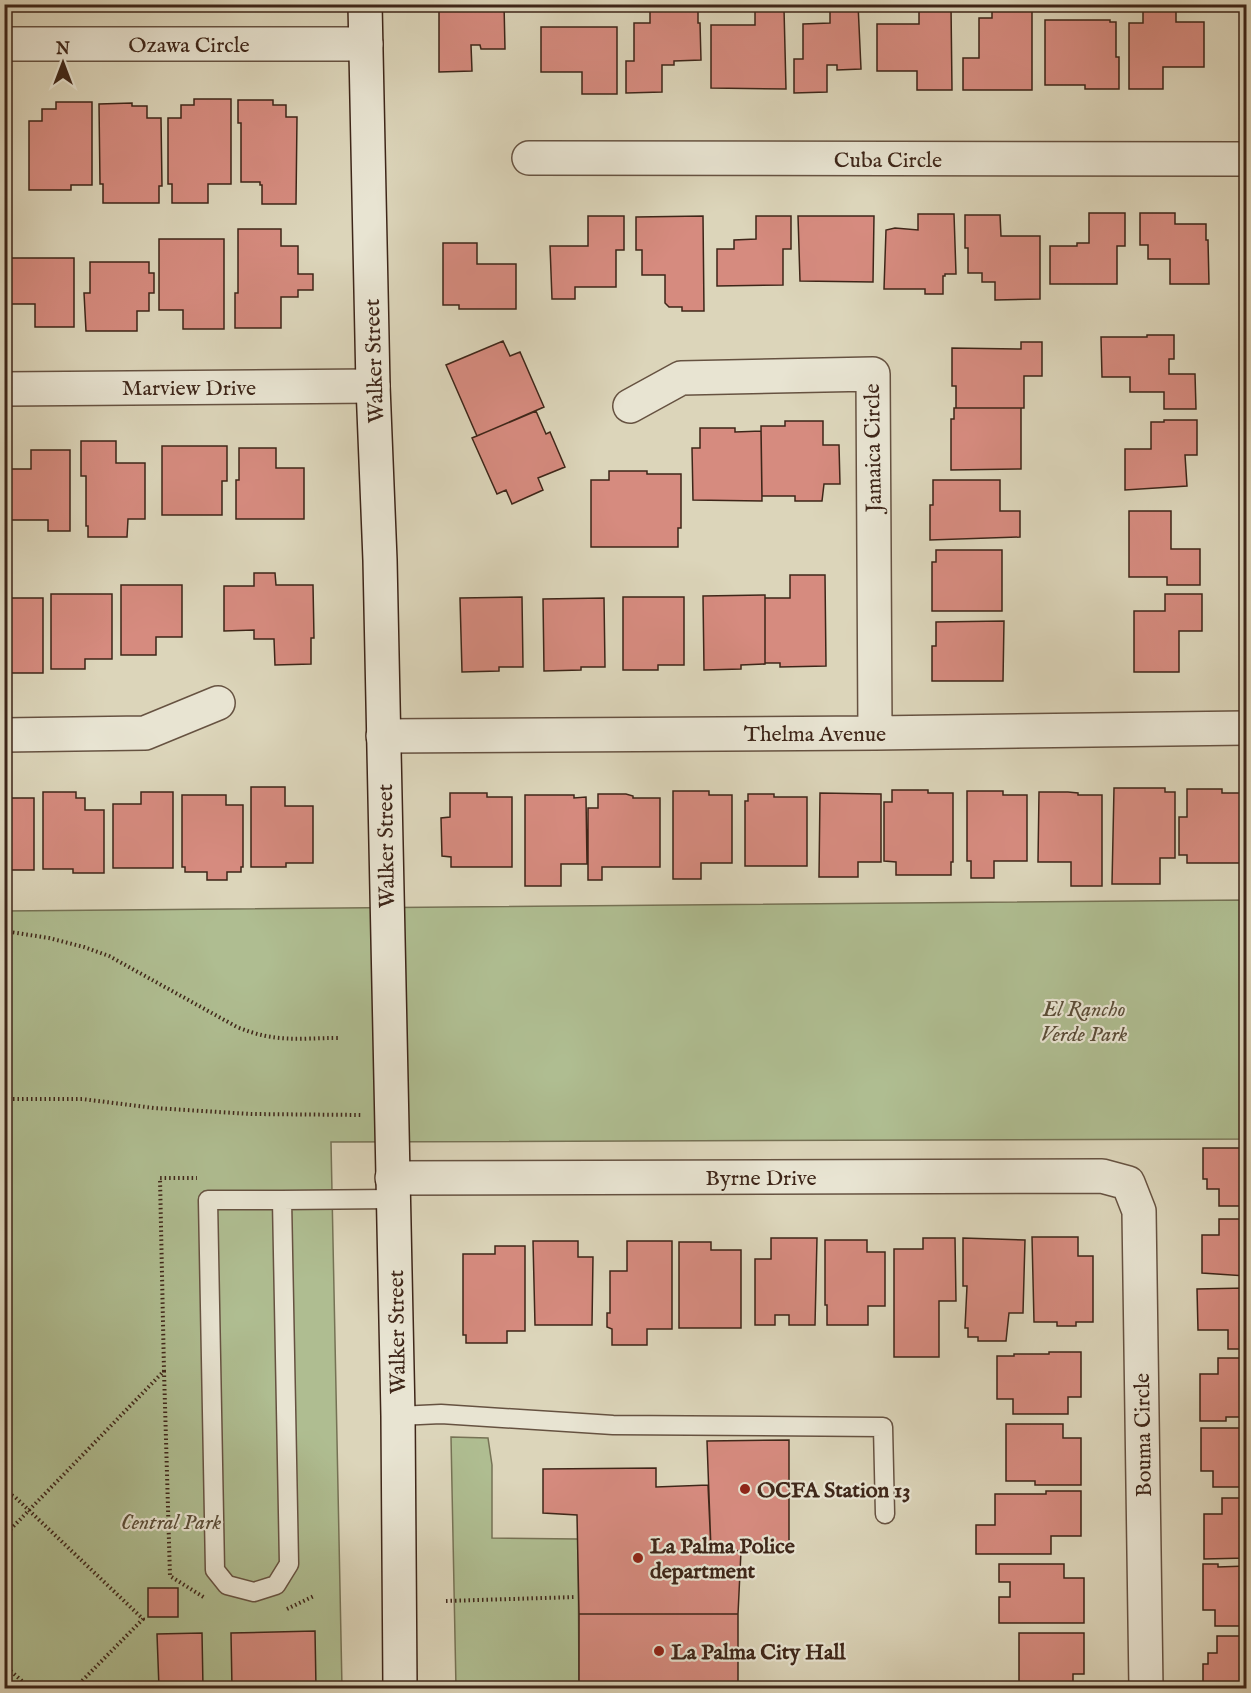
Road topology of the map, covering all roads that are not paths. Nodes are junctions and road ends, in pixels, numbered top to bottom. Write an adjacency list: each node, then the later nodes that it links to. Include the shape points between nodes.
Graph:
1 (365, 4): 3 (street, Walker Street)
2 (12, 44): 3 (street, Ozawa Circle)
3 (366, 44): 6 (street, Walker Street)
4 (529, 158): 5 (street, Cuba Circle)
5 (1246, 159)
6 (373, 386): 7 (street, Marview Drive); 13 (street, Walker Street)
7 (4, 389)
8 (630, 406): 11 (street, Jamaica Circle, via 681,378 873,374)
9 (218, 703): 12 (street, via 145,733)
10 (1246, 729): 11 (street, Thelma Avenue)
11 (875, 733): 13 (street, Thelma Avenue)
12 (4, 735)
13 (383, 736): 15 (street, Walker Street)
14 (1128, 1183): 15 (street, Byrne Drive, via 1102,1176); 20 (street, Bouma Circle, via 1139,1211)
15 (393, 1189): 16 (lane); 17 (street, Walker Street)
16 (282, 1200): 16 (lane, via 208,1200 215,1570 227,1585 254,1592 276,1585 290,1564)
17 (398, 1416): 18 (lane, via 441,1414 613,1425 883,1427); 19 (street, Walker Street)
18 (885, 1514)
19 (400, 1689)
20 (1146, 1689)

